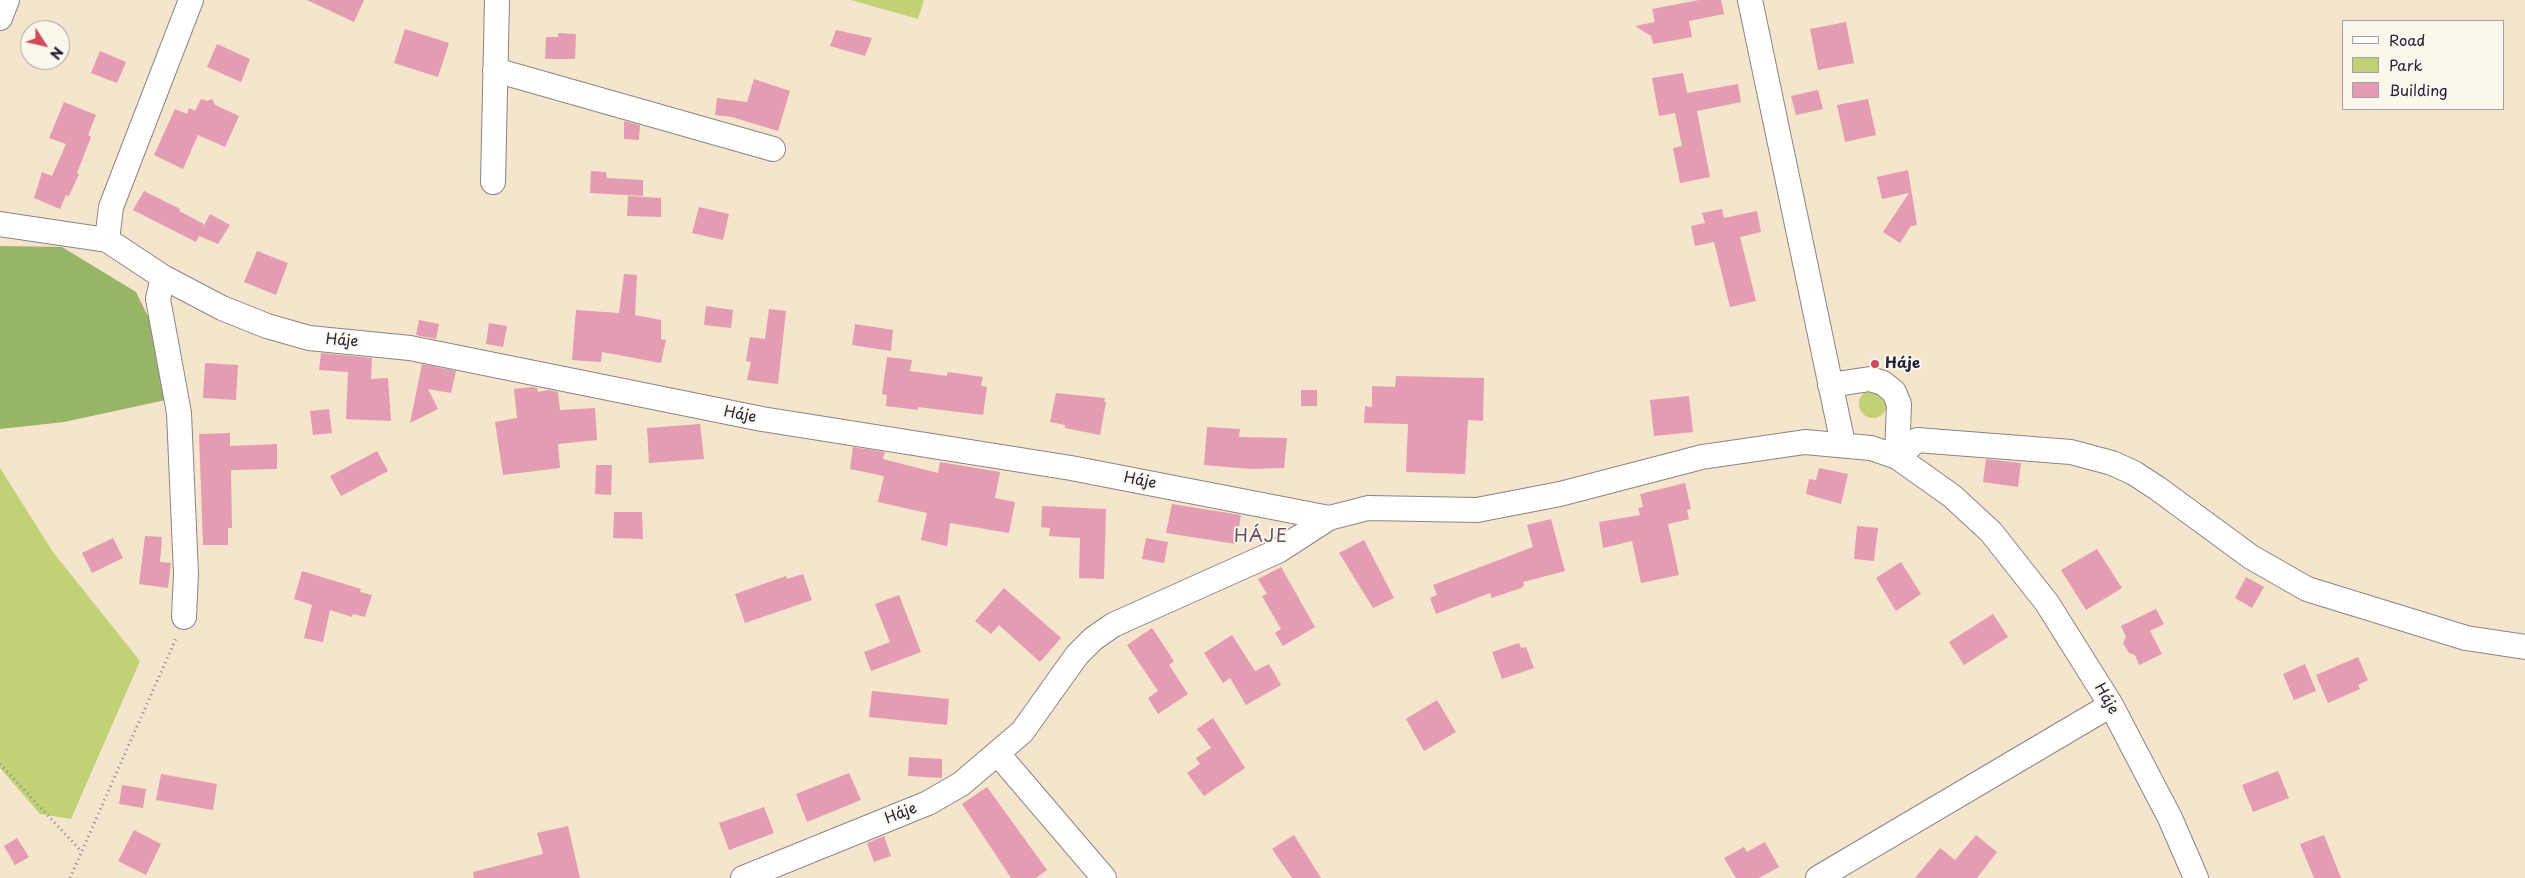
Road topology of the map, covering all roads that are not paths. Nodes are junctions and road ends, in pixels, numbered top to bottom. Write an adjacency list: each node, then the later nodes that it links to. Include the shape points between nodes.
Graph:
1 (7, 0): 5 (street)
2 (191, 0): 10 (street, via 111,207)
3 (497, 0): 6 (street)
4 (1750, 0): 12 (street)
5 (0, 18)
6 (496, 70): 7 (street); 8 (street)
7 (773, 149)
8 (493, 182)
9 (0, 224): 10 (street)
10 (107, 240): 11 (street, Háje)
11 (163, 277): 15 (street, Háje, via 222,308 309,338 410,348 762,419 1071,468); 16 (street, via 158,299 179,413 186,574)
12 (1830, 386): 13 (street); 14 (street, via 1870,379 1883,383 1894,392 1899,404)
13 (1843, 444): 14 (street, Háje, via 1871,448); 15 (street, Háje, via 1805,442 1702,457 1560,494 1477,510 1368,508)
14 (1897, 457): 17 (street, via 1917,440 2071,452 2112,463 2158,488 2251,557 2307,589 2466,638); 18 (street, Háje, via 1952,496 1991,532 2047,603)
15 (1329, 518): 19 (street, Háje, via 1278,551 1113,625 1076,655 1022,732)
16 (184, 617)
17 (2525, 647)
18 (2111, 706): 22 (street); 23 (street, Háje, via 2170,818)
19 (998, 754): 20 (street, Háje, via 961,784 928,803); 21 (street)
20 (743, 878)
21 (1104, 878)
22 (1818, 878)
23 (2196, 878)

